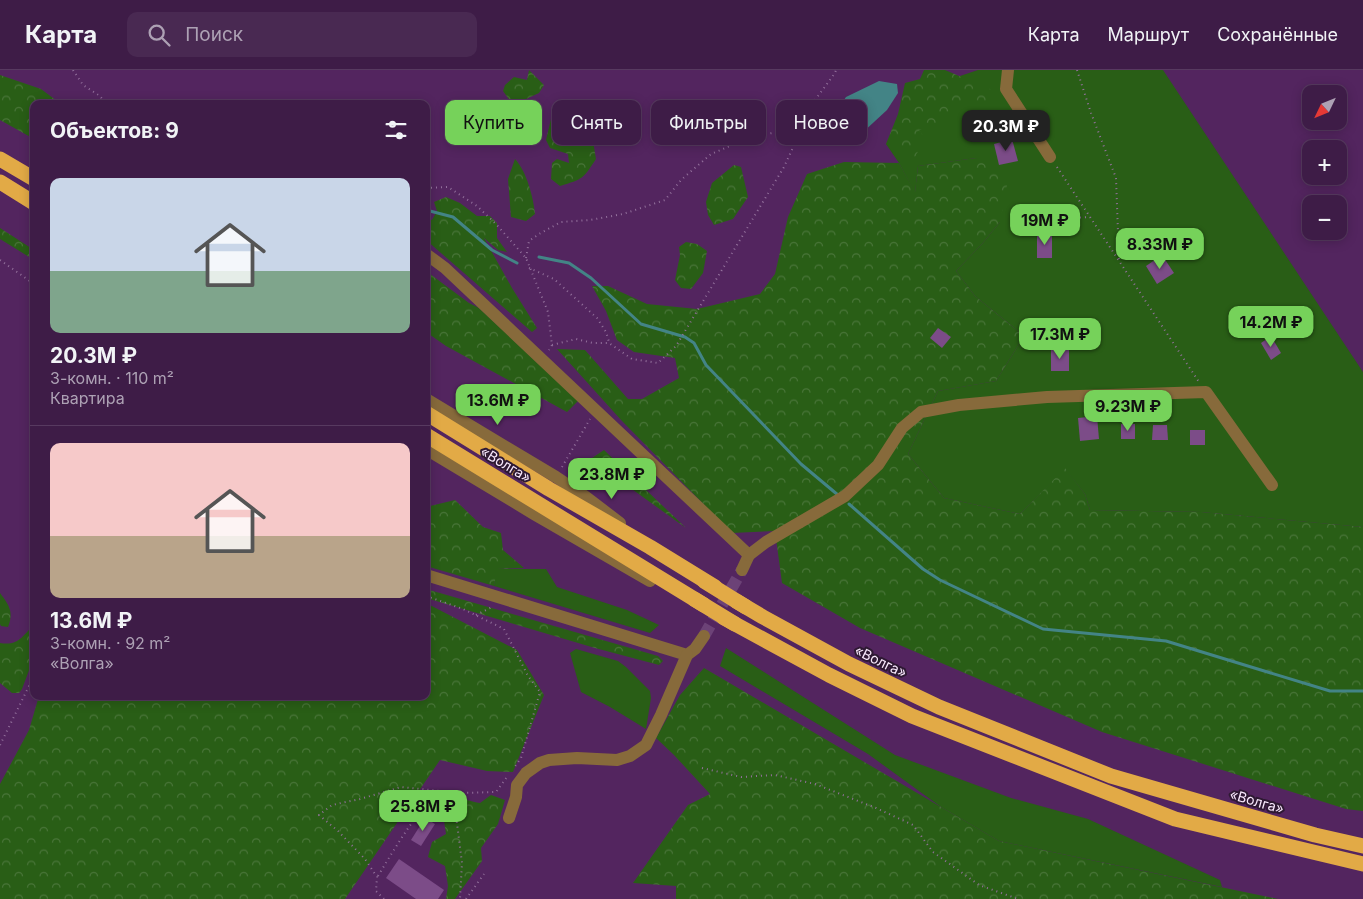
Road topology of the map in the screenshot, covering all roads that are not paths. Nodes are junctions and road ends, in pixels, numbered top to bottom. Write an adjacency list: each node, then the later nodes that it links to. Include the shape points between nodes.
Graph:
1 (1008, 70): 2 (street, via 1006,89)
2 (1050, 157)
3 (0, 159): 4 (highway)
4 (30, 177)
5 (0, 182): 6 (highway)
6 (30, 201)
7 (430, 257): 14 (street)
8 (430, 401): 13 (street, via 586,497)
9 (430, 416): 13 (highway, «Волга»)
10 (430, 437): 17 (highway, «Волга», bridge)
11 (430, 451): 17 (street, via 674,595)
12 (1272, 485): 14 (street, via 1206,392 1047,397 959,405 921,412 902,428 878,465 845,496)
13 (650, 547): 21 (highway, «Волга», via 763,617 849,664 939,707 1111,776)
14 (748, 555): 15 (street)
15 (742, 570)
16 (430, 576): 19 (street)
17 (730, 621): 22 (highway, via 912,716 1175,819)
18 (704, 636): 19 (street)
19 (687, 655): 20 (street, via 646,745 617,760 577,758 540,763 517,785)
20 (509, 818)
21 (1363, 846)
22 (1363, 864)

